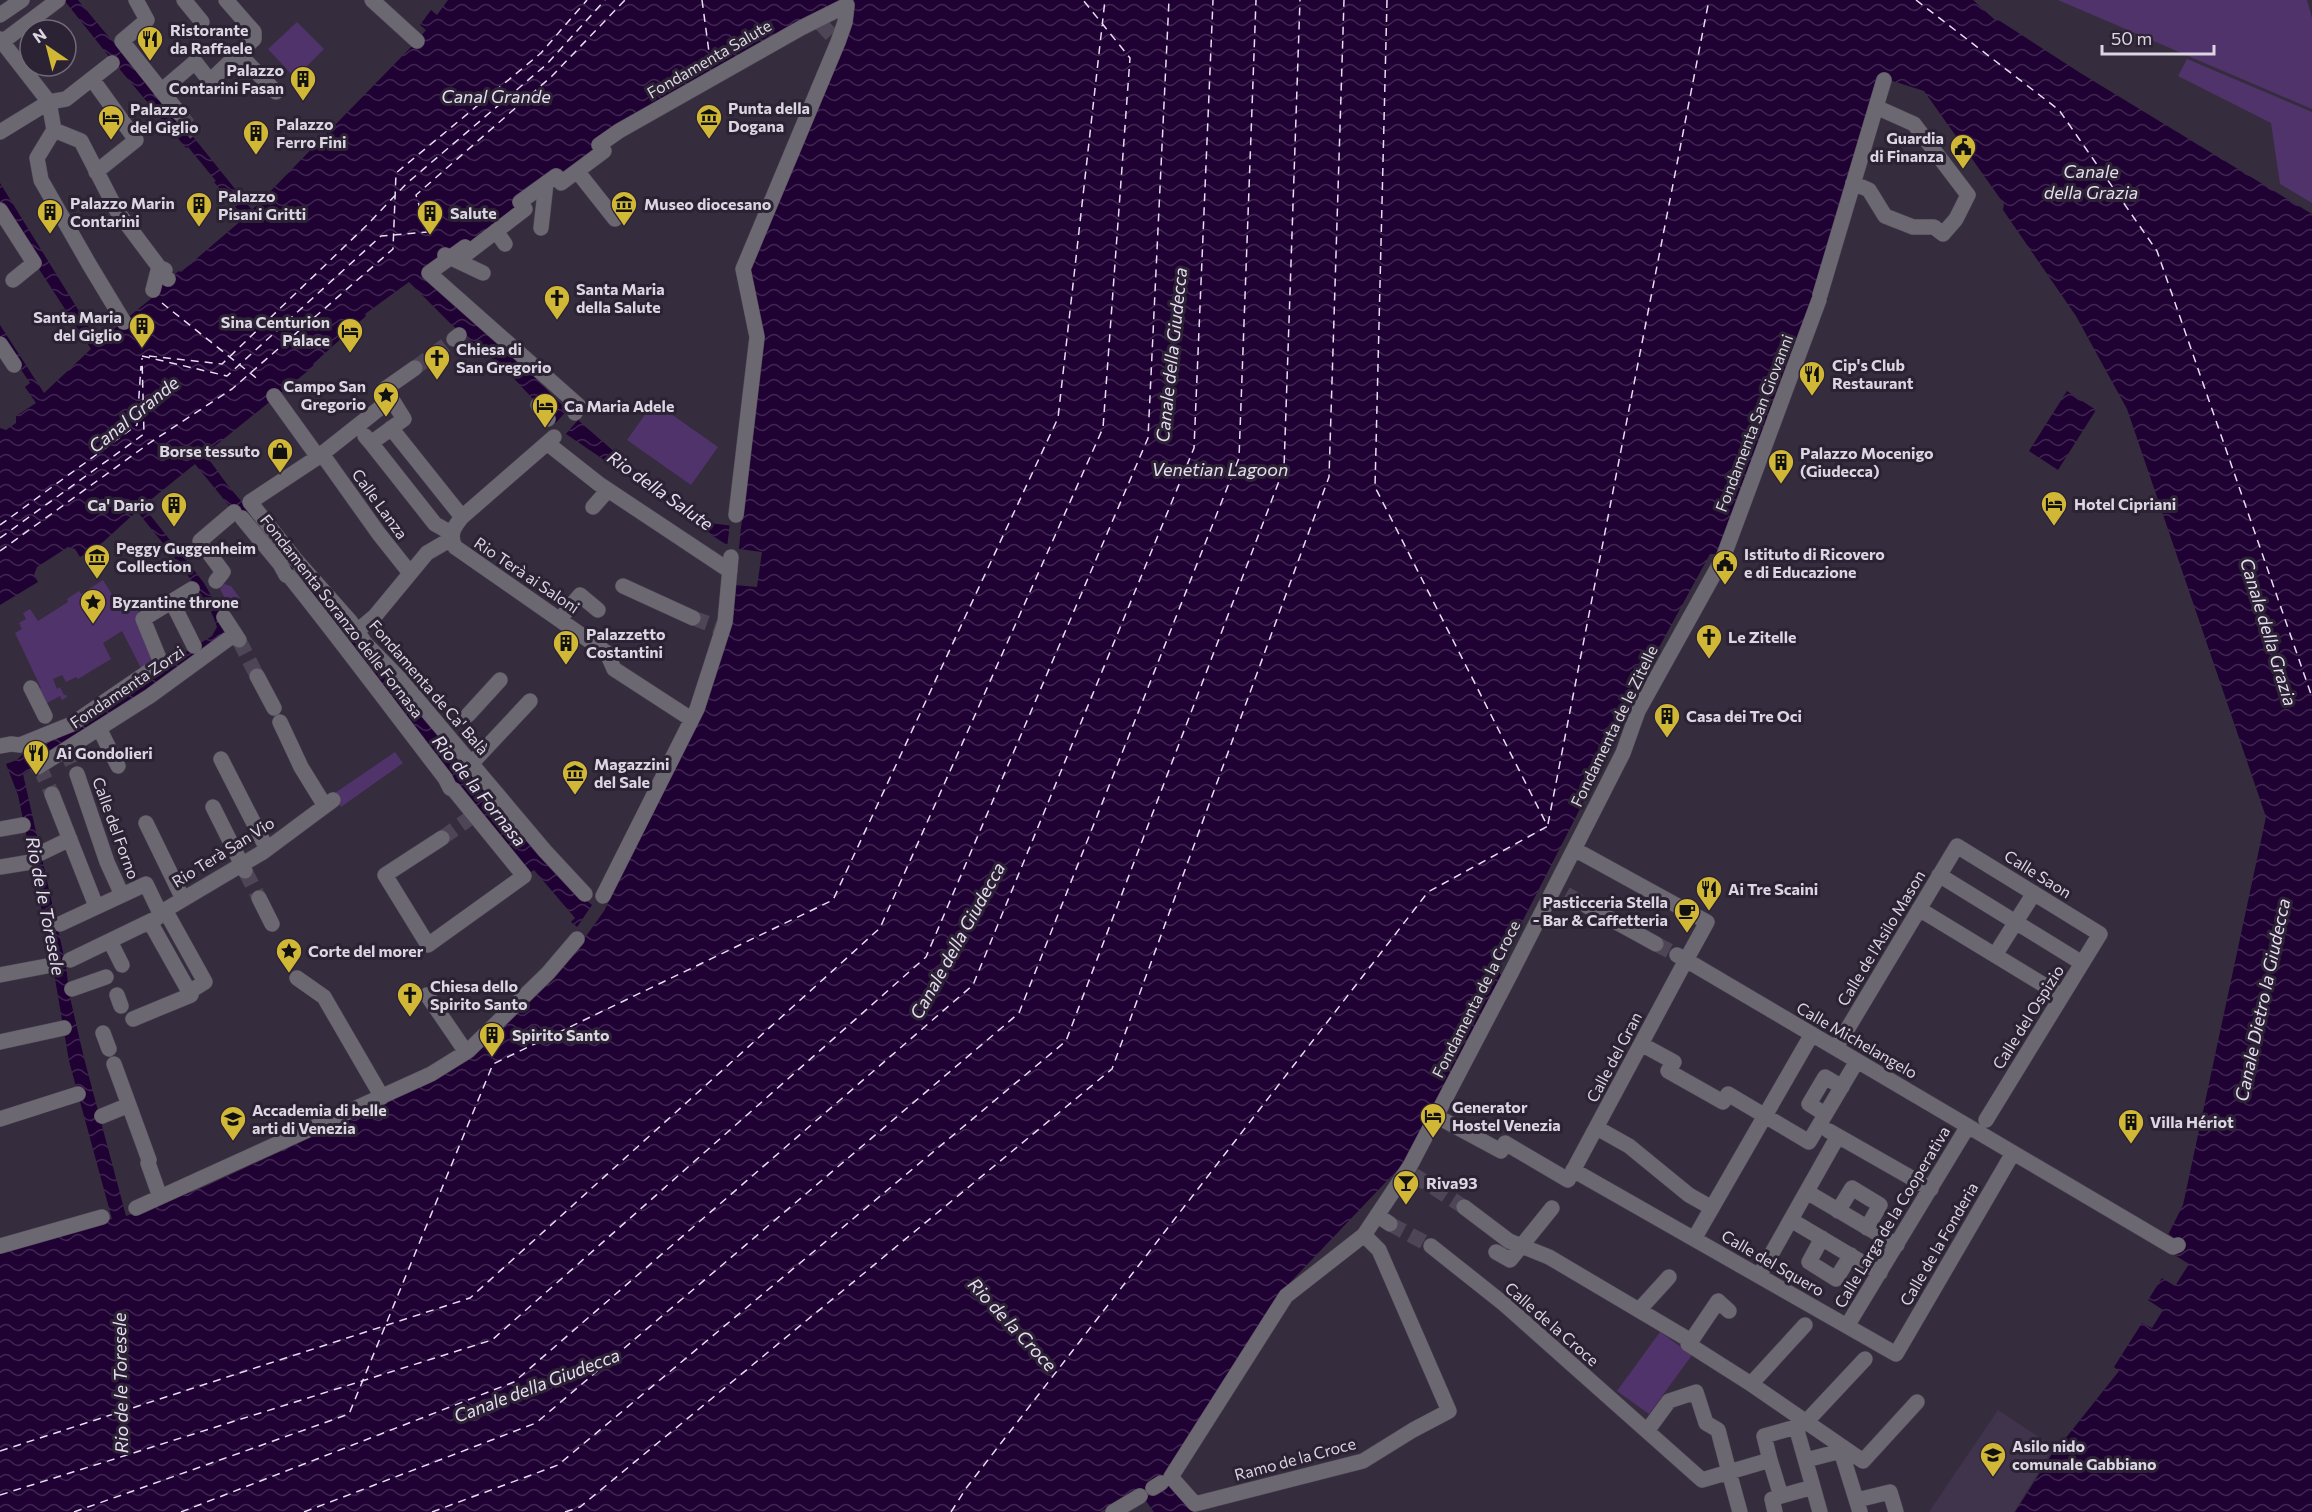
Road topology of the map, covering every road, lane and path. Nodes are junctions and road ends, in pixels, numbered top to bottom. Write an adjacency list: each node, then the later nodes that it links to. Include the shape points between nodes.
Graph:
1 (22, 0): 7 (street)
2 (58, 0): 10 (street)
3 (136, 0): 15 (street, via 147,20 122,41)
4 (184, 0): 8 (street)
5 (372, 0): 9 (street)
6 (230, 5): 11 (street, via 254,32 254,39)
7 (0, 15)
8 (202, 22)
9 (417, 41)
10 (4, 45): 17 (street)
11 (239, 54): 15 (street, via 210,81 195,62); 16 (street)
12 (112, 63): 13 (street)
13 (92, 79): 17 (street, via 66,99); 23 (street, via 136,140)
14 (1884, 80): 18 (street, Fondamenta San Giovanni)
15 (161, 91): 19 (street)
16 (276, 93)
17 (49, 102): 20 (street); 21 (street)
18 (1876, 107): 25 (street, Fondamenta San Giovanni); 25 (street, via 1914,124 1968,195 1943,234 1934,227 1913,227 1886,216 1869,190)
19 (179, 113)
20 (54, 130): 23 (street, via 81,141); 33 (street, via 36,158 41,180)
21 (0, 132)
22 (577, 171): 24 (street, via 561,183 556,176); 27 (street); 48 (street, Fondamenta Salute, via 604,151 599,145 619,131 832,28 743,269 758,337)
23 (96, 173): 32 (street, via 117,211 167,273)
24 (546, 183): 28 (street); 29 (street, via 520,202 525,209 501,237 469,252 465,248)
25 (1853, 183): 51 (street, Fondamenta San Giovanni, via 1819,298)
26 (0, 210): 31 (street, via 34,264)
27 (615, 219)
28 (541, 228)
29 (448, 256): 30 (street); 40 (street, via 429,273 510,349 579,406)
30 (483, 273)
31 (13, 280)
32 (153, 290)
33 (124, 321)
34 (0, 344): 35 (street)
35 (14, 365)
36 (415, 368): 37 (street)
37 (385, 389): 41 (street, via 386,404); 42 (street, via 404,419)
38 (274, 396): 45 (street, Calle Lanza)
39 (538, 405): 43 (street)
40 (575, 413)
41 (357, 427): 44 (street); 45 (street)
42 (391, 428): 44 (street); 49 (street)
43 (552, 431): 46 (street); 49 (street)
44 (371, 443): 50 (street, Rio Terà ai Saloni)
45 (320, 456): 52 (street, Calle Lanza); 61 (street, Fondamenta de Ca' Balà, via 250,502)
46 (608, 490): 47 (street); 68 (street, via 731,564 720,627)
47 (592, 507)
48 (736, 515)
49 (462, 517): 50 (street)
50 (452, 540): 52 (street, via 426,553); 60 (street, Rio Terà ai Saloni)
51 (1723, 558): 86 (street, Fondamenta de le Zitelle, via 1638,711 1623,753)
52 (410, 573): 61 (street, via 375,616)
53 (216, 581): 83 (street, Fondamenta Soranzo delle Fornasa, via 223,572 200,541 238,515 339,637 450,788 524,876 428,945 385,875)
54 (622, 586): 59 (street)
55 (192, 589): 56 (street)
56 (172, 602): 62 (street); 69 (street, via 143,618 161,663 72,724)
57 (598, 610): 60 (street, via 580,595)
58 (224, 617): 70 (street, Fondamenta Zorzi, via 237,637)
59 (693, 618)
60 (560, 619): 68 (street, Rio Terà ai Saloni, via 607,653 614,669)
61 (356, 632): 73 (street, Fondamenta de Ca' Balà)
62 (194, 646)
63 (257, 676): 85 (street, Rio Terà San Vio, via 301,767 329,803)
64 (500, 680): 67 (street)
65 (31, 688): 69 (street)
66 (530, 701): 73 (street)
67 (468, 715)
68 (691, 719): 93 (street)
69 (49, 726): 71 (street, via 20,748 11,744)
70 (100, 730): 74 (street); 75 (street, Fondamenta Zorzi)
71 (0, 746)
72 (221, 759): 85 (street)
73 (471, 764): 91 (street, Fondamenta de Ca' Balà)
74 (118, 766)
75 (38, 767)
76 (77, 774): 92 (street, Calle del Forno)
77 (52, 794): 82 (street)
78 (213, 807): 88 (street)
79 (146, 823): 95 (street)
80 (23, 825): 81 (street)
81 (0, 829)
82 (70, 838): 87 (street, via 36,858); 96 (street)
83 (442, 838)
84 (1957, 846): 89 (street, Calle de l'Asilo Mason); 90 (street, Calle Saon)
85 (267, 849): 88 (street, Rio Terà San Vio)
86 (1574, 849): 108 (street, via 1707,922); 134 (street, Fondamenta de la Croce, via 1560,891 1510,975)
87 (0, 867)
88 (243, 868): 95 (street, Rio Terà San Vio)
89 (1939, 876): 98 (street, Calle de l'Asilo Mason); 100 (street)
90 (2034, 893): 100 (street); 103 (street, Calle Saon)
91 (585, 894)
92 (122, 895): 96 (street); 99 (street, via 146,884)
93 (603, 896)
94 (258, 898): 102 (street)
95 (183, 899): 99 (street, Rio Terà San Vio)
96 (96, 906): 101 (street)
97 (1587, 906): 106 (street)
98 (1919, 909): 107 (street); 125 (street, Calle de l'Asilo Mason)
99 (158, 915): 105 (street, Rio Terà San Vio); 119 (street, via 191,995)
100 (2016, 922): 107 (street); 110 (street)
101 (60, 924)
102 (272, 924)
103 (2100, 934): 110 (street, Calle del Ospizio)
104 (577, 939): 127 (street, via 549,973)
105 (110, 941): 109 (street, Rio Terà San Vio); 112 (street)
106 (1656, 944)
107 (1995, 955): 118 (street)
108 (1681, 957): 122 (street, Calle Michelangelo); 124 (street, Calle del Gran)
109 (70, 960)
110 (2082, 963): 118 (street, Calle del Ospizio)
111 (52, 964): 113 (street)
112 (122, 965)
113 (0, 975)
114 (106, 977): 116 (street)
115 (297, 978): 131 (street, via 324,997)
116 (72, 989)
117 (428, 995): 127 (street)
118 (2062, 996): 138 (street, Calle del Ospizio)
119 (133, 1019)
120 (64, 1028): 123 (street)
121 (103, 1034): 126 (street)
122 (1812, 1034): 125 (street, Calle Michelangelo); 135 (street)
123 (0, 1042)
124 (1641, 1044): 135 (street, via 1674,1062 1668,1071 1723,1102 1728,1094); 140 (street, Calle del Gran)
125 (1836, 1048): 128 (street, Calle Michelangelo)
126 (109, 1049)
127 (466, 1052): 131 (street, via 431,1074)
128 (1857, 1061): 137 (street); 139 (street, Calle Michelangelo)
129 (114, 1064): 132 (street)
130 (78, 1094): 136 (street)
131 (382, 1096): 148 (street)
132 (129, 1105): 133 (street); 148 (street)
133 (102, 1116)
134 (1436, 1116): 145 (street, via 1501,1151 1505,1143 1568,1180); 157 (street, Fondamenta de la Croce, via 1384,1220)
135 (1765, 1116): 142 (street); 152 (street)
136 (0, 1119)
137 (1822, 1119): 141 (street); 142 (street)
138 (1986, 1120)
139 (1968, 1126): 144 (street, Calle Michelangelo); 146 (street, Calle Larga de la Cooperativa)
140 (1597, 1128): 145 (street, Calle del Gran); 152 (street, via 1629,1146 1689,1195)
141 (1838, 1136): 143 (street); 146 (street)
142 (1809, 1142): 143 (street)
143 (1828, 1153): 147 (street)
144 (2013, 1153): 162 (street, Calle Michelangelo, via 2173,1247); 175 (street, Calle de la Fonderia)
145 (1573, 1170): 159 (street, Calle del Squero)
146 (1931, 1189): 161 (street, Calle Larga de la Cooperativa)
147 (1807, 1192): 153 (street); 155 (street)
148 (160, 1197): 150 (street)
149 (1464, 1207): 160 (street)
150 (136, 1208)
151 (1552, 1208): 160 (street)
152 (1712, 1208): 159 (street)
153 (1838, 1210): 156 (street); 156 (street, via 1852,1188 1862,1193 1880,1205)
154 (102, 1217): 163 (street)
155 (1791, 1220): 158 (street); 168 (street)
156 (1867, 1227): 161 (street)
157 (1364, 1235): 184 (street, Fondamenta de la Croce, via 1286,1296); 184 (street, Ramo de la Croce, via 1378,1250 1449,1411 1363,1461 1200,1503)
158 (1822, 1238): 166 (street); 166 (street, via 1809,1262 1836,1279)
159 (1694, 1239): 168 (street, Calle del Squero)
160 (1520, 1245): 165 (street, via 1510,1260); 170 (street, via 1549,1257)
161 (1896, 1245): 167 (street, Calle Larga de la Cooperativa)
162 (2178, 1245)
163 (0, 1246)
164 (1431, 1246): 180 (street, Calle de la Croce, via 1504,1304)
165 (1496, 1252)
166 (1851, 1255): 167 (street)
167 (1880, 1273): 173 (street, Calle Larga de la Cooperativa)
168 (1759, 1276): 173 (street, Calle del Squero)
169 (1670, 1277): 170 (street)
170 (1639, 1310): 174 (street)
171 (1729, 1311): 174 (street, via 1718,1301)
172 (1805, 1325): 177 (street)
173 (1847, 1326): 175 (street, Calle del Squero)
174 (1691, 1341): 177 (street, via 1688,1344)
175 (1896, 1354)
176 (1865, 1359): 179 (street)
177 (1751, 1384): 179 (street)
178 (1917, 1402): 179 (street, via 1863,1461)
179 (1806, 1422)
180 (1647, 1431): 183 (street, Calle de la Croce, via 1702,1480); 183 (street, via 1669,1401 1696,1392 1706,1424 1718,1430)
181 (1770, 1460): 182 (street, via 1764,1436 1796,1427); 183 (street, Calle de la Croce); 186 (street)
182 (1806, 1460): 185 (street); 187 (street, via 1841,1451)
183 (1729, 1472): 189 (street)
184 (1156, 1486): 188 (street)
185 (1813, 1487): 186 (street); 191 (street)
186 (1781, 1496): 190 (street, via 1772,1499)
187 (1859, 1506): 192 (street, via 1890,1492)
188 (1120, 1510)
189 (1740, 1512)
190 (1775, 1512)
191 (1820, 1512)
192 (1896, 1512)

